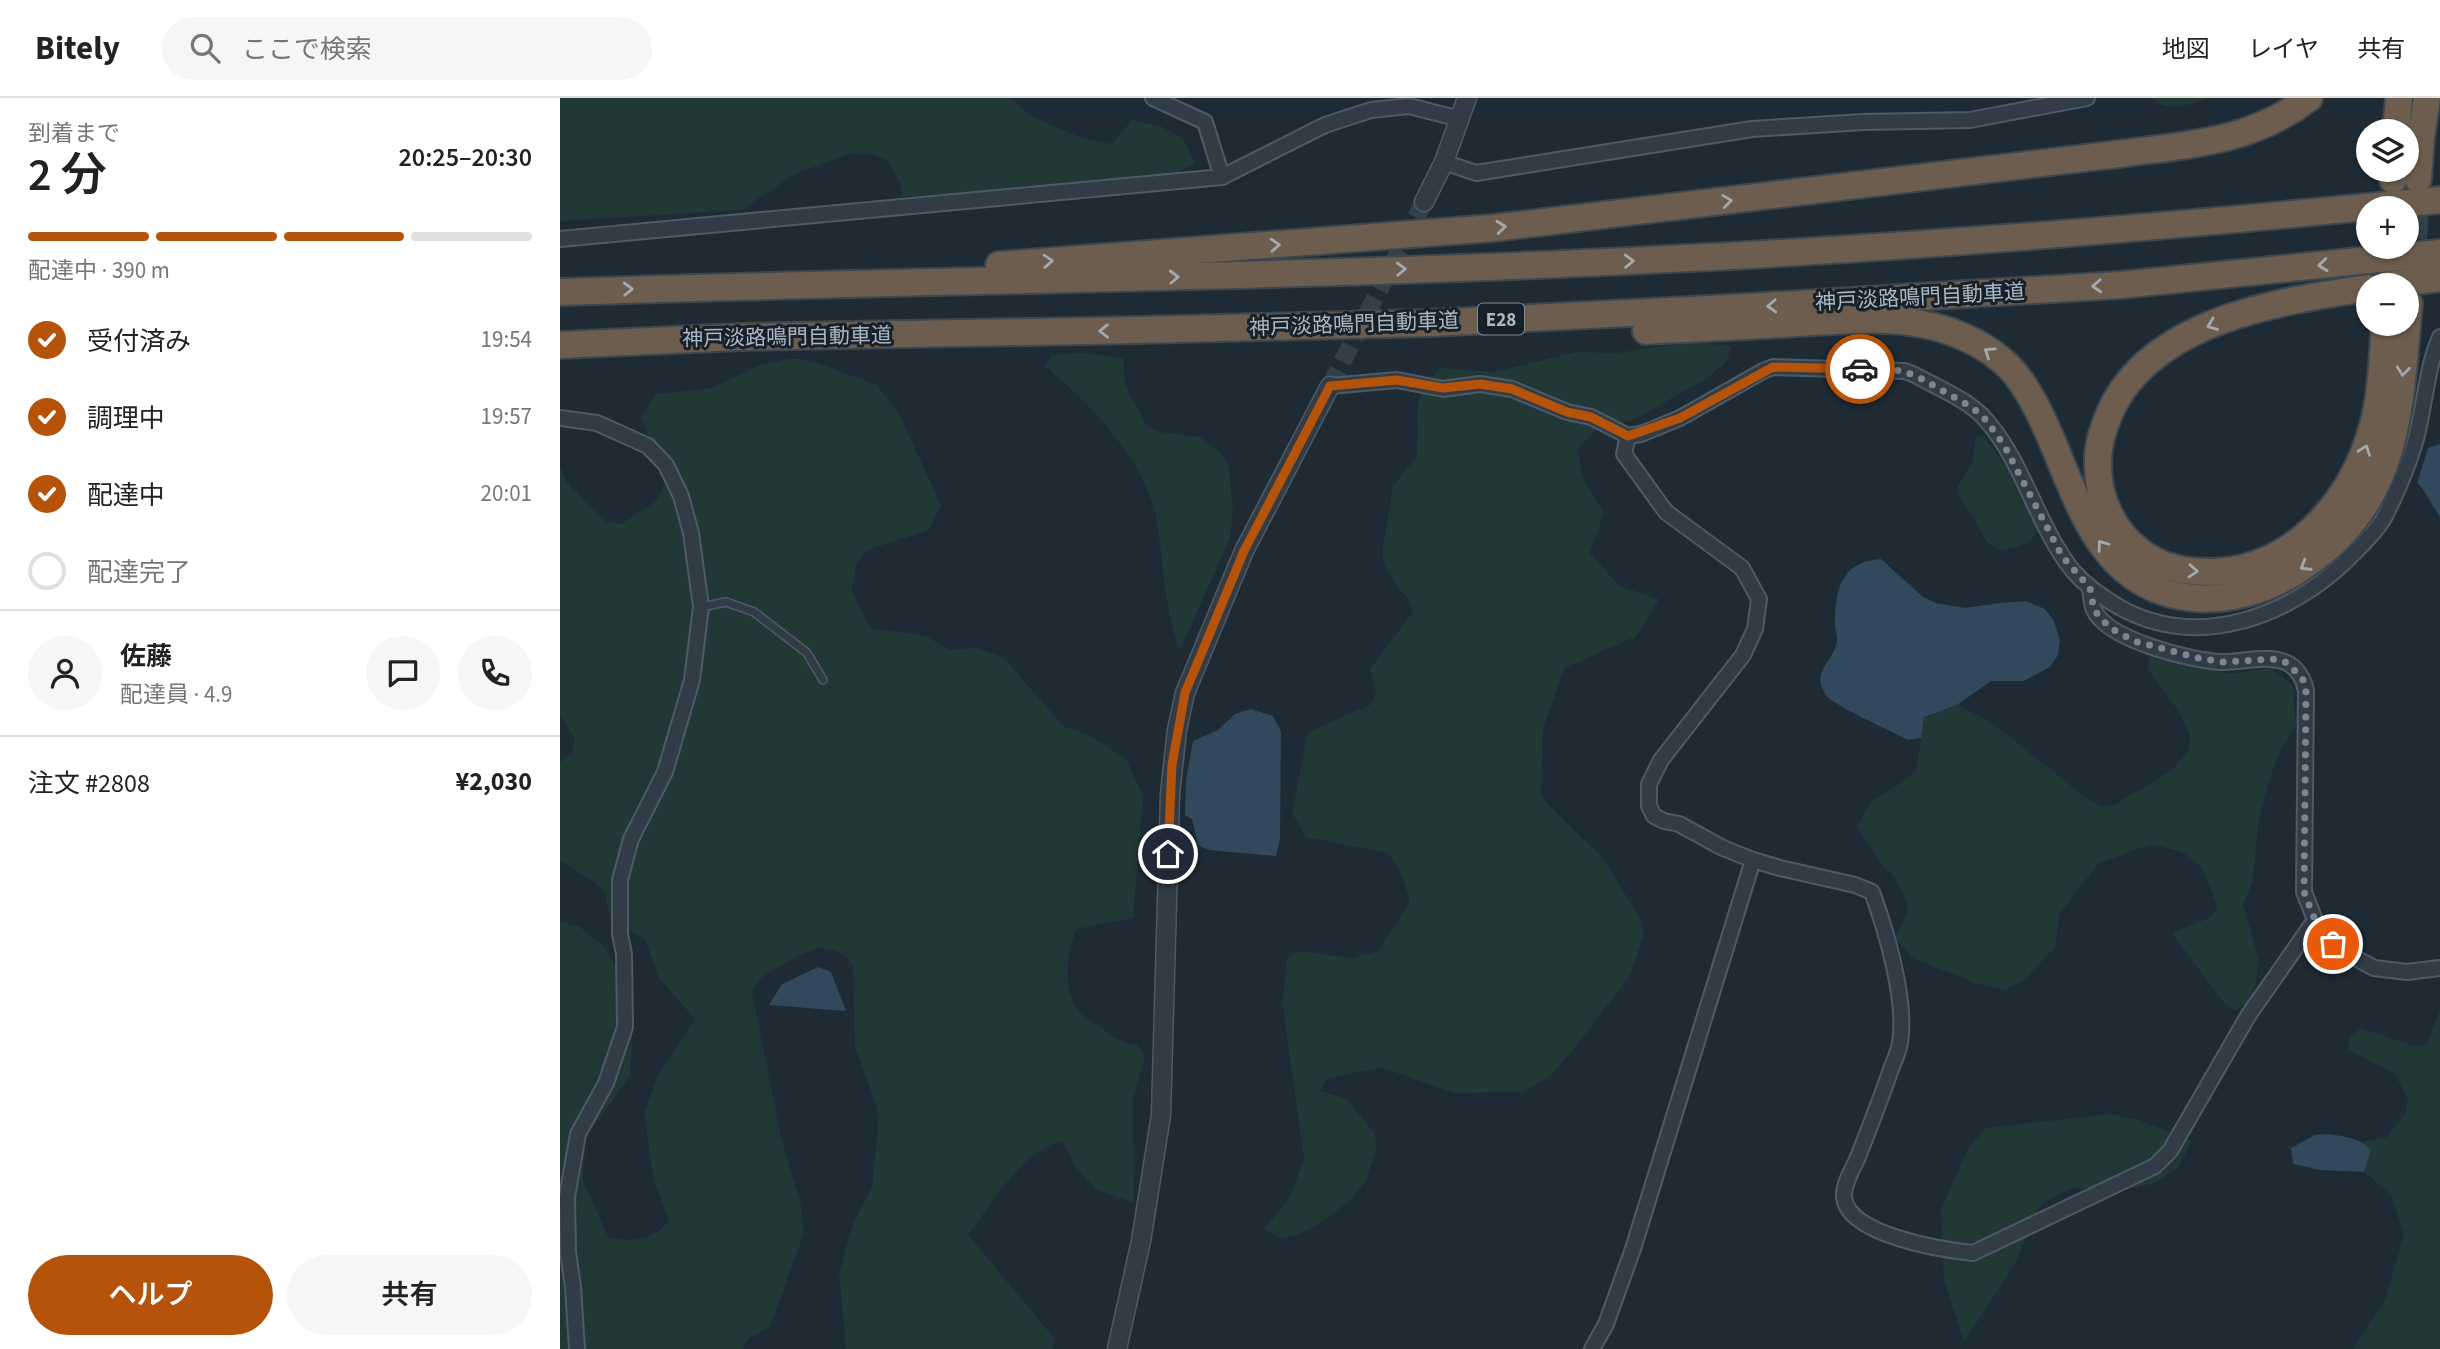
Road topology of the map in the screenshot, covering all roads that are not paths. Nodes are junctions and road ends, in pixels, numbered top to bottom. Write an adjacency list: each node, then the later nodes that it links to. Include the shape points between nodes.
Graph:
1 (1153, 98): 11 (street, via 1205,122)
2 (1467, 98): 7 (street)
3 (2087, 98): 10 (street, via 1970,120 1752,129 1476,173)
4 (2309, 98): 18 (highway, one-way to 4, via 1480,229 1935,177 2245,134)
5 (2399, 98): 8 (highway)
6 (2427, 98): 9 (highway)
7 (1460, 119): 10 (street); 11 (street, via 1409,106 1371,110 1325,125)
8 (2397, 119)
9 (2419, 141)
10 (1444, 162): 13 (street)
11 (1222, 177): 14 (street)
12 (2440, 200): 18 (highway, one-way to 12, via 1094,280 1643,261 1897,246)
13 (1424, 202)
14 (560, 239)
15 (2440, 253): 21 (highway, 神戸淡路鳴門自動車道 / E28, one-way to 21, via 2120,285 1430,323)
16 (2440, 278): 17 (highway)
17 (2419, 281)
18 (735, 286): 20 (highway, one-way to 18)
19 (2356, 290): 22 (highway, one-way to 22, via 2240,314 2202,328 2140,370 2119,395 2098,451 2098,481 2118,530 2152,559 2190,572 2247,568 2307,535 2333,508 2362,458 2373,426)
20 (560, 292)
21 (1138, 330): 23 (highway, one-way to 21, via 2396,429 2370,500 2316,559 2280,581 2242,595 2214,599 2161,591 2113,560 2088,524 2037,406 2015,374 1983,347 1925,325 1882,319 1538,335 1235,336); 25 (highway, 神戸淡路鳴門自動車道 / E28, one-way to 25)
22 (2384, 336)
23 (2406, 336)
24 (2440, 337): 29 (street, via 2402,480 2376,530 2332,575 2264,615 2214,627 2145,620)
25 (560, 345)
26 (1330, 386): 28 (street, via 1397,380 1443,388 1480,384 1512,389 1591,417); 36 (street, via 1244,551 1185,693 1170,794 1161,1115 1141,1241)
27 (560, 418): 30 (street, via 597,423 648,446 666,465 681,495 691,533)
28 (1628, 436): 29 (street, via 1680,418 1773,367 1905,371 1973,408 1986,420 2004,445 2062,556); 32 (street, via 1624,454 1666,512 1742,568 1759,599 1755,629 1743,655 1661,760 1649,784 1650,806 1654,816)
29 (2090, 588): 33 (street, via 2094,610 2110,628 2134,641 2222,662 2276,659 2288,663 2304,681 2304,892)
30 (701, 607): 31 (lane, via 726,602 754,612 807,653); 35 (street, via 692,680 665,772 631,839 620,880 625,1027 607,1083 578,1134 567,1197)
31 (823, 680)
32 (1753, 860): 33 (street, via 1872,892 1900,1004 1900,1042 1844,1198 1853,1218 1887,1235 1944,1250 1973,1253 2155,1166 2170,1151 2248,1016); 37 (street, via 1633,1249)
33 (2315, 920): 34 (street, via 2333,944 2374,968 2407,972)
34 (2440, 968)
35 (577, 1349)
36 (1117, 1349)
37 (1592, 1349)

